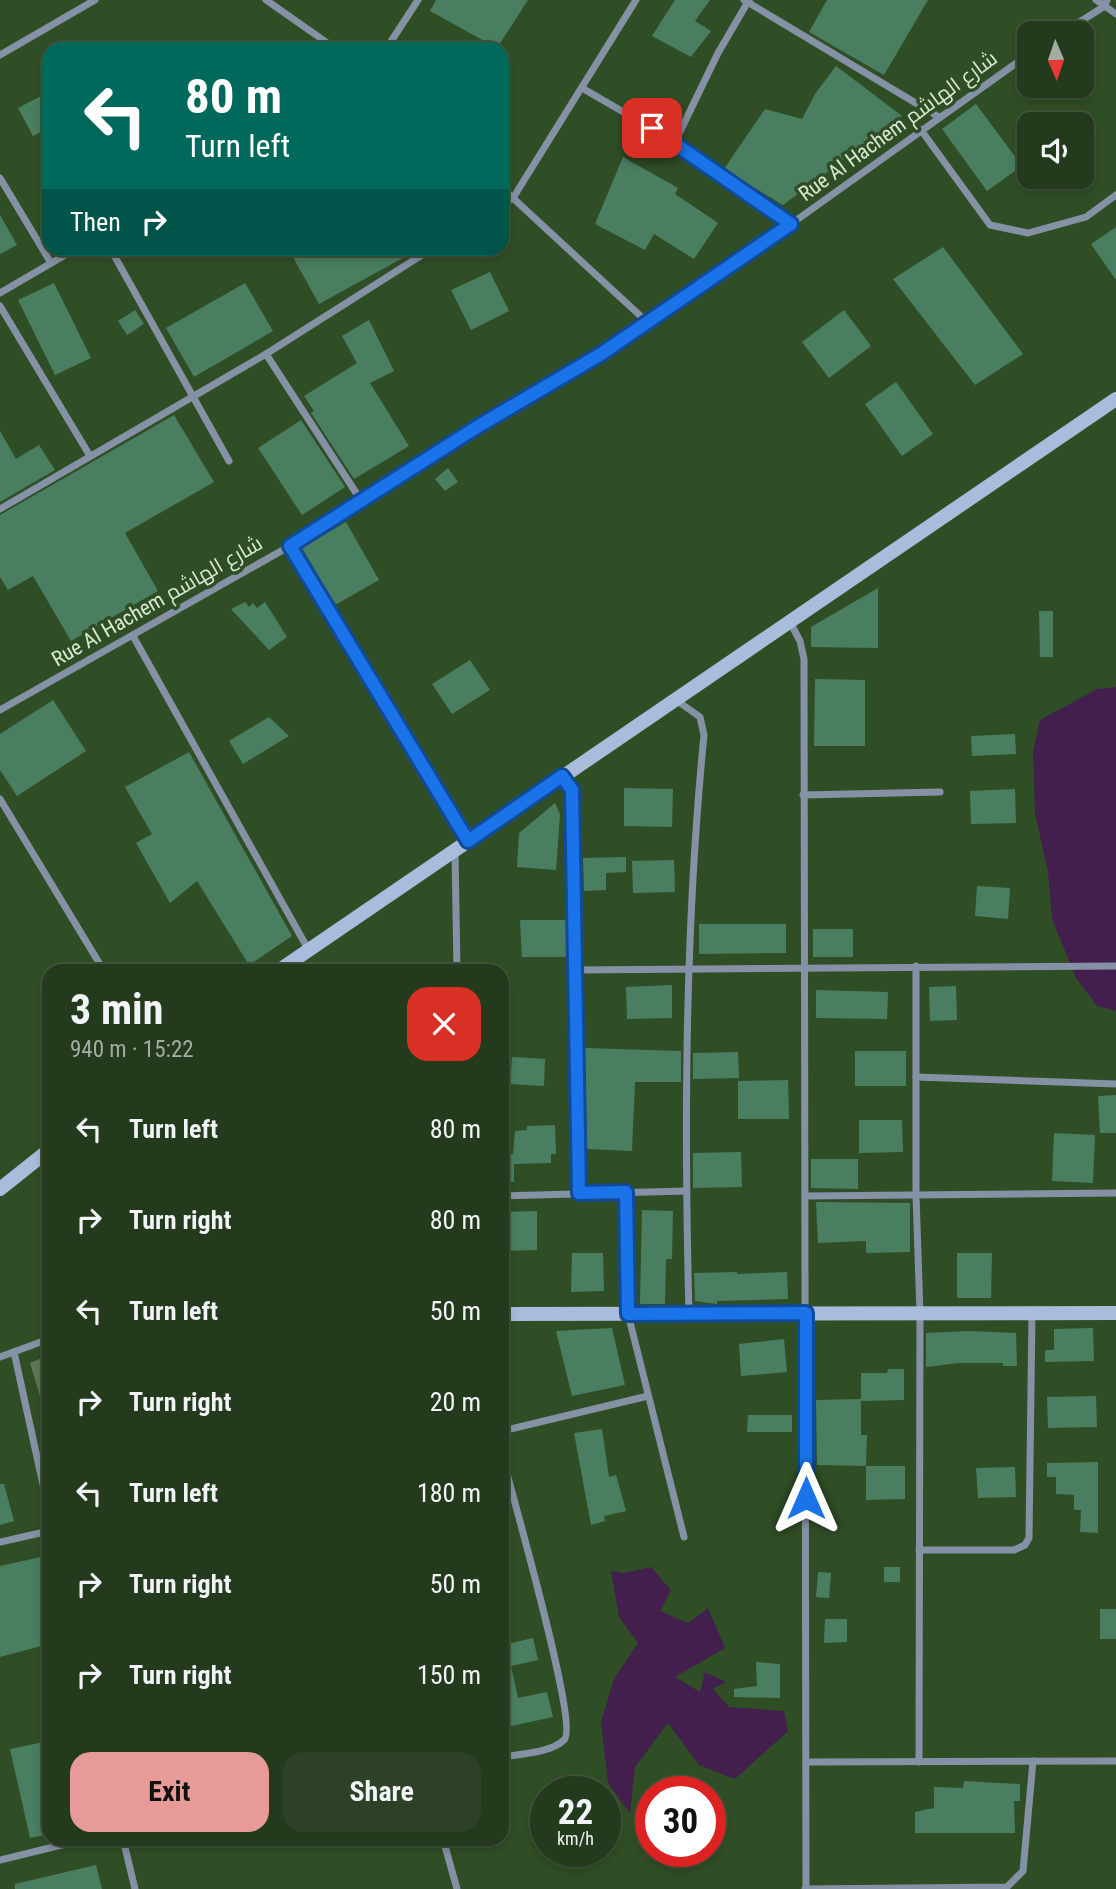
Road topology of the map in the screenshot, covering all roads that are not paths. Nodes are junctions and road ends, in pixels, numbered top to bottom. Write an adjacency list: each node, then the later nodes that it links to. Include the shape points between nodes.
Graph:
1 (95, 0): 12 (street)
2 (266, 0): 10 (street)
3 (418, 0): 11 (street)
4 (636, 0): 14 (street)
5 (1096, 0): 7 (street)
6 (747, 1): 15 (street); 17 (street)
7 (1106, 3): 8 (street); 9 (street)
8 (1116, 14)
9 (1080, 21)
10 (326, 42)
11 (391, 42)
12 (0, 55)
13 (1017, 62): 15 (street, Rue Al Hachem شارع الهاشم)
14 (582, 88): 17 (street); 21 (street)
15 (939, 117): 16 (street, Rue Al Hachem شارع الهاشم)
16 (921, 130): 20 (street, via 990,225 1028,233 1086,217); 23 (street, Rue Al Hachem شارع الهاشم)
17 (675, 142): 23 (street)
18 (0, 178): 24 (street)
19 (509, 194): 21 (street)
20 (1116, 195)
21 (513, 198): 22 (street); 32 (street)
22 (509, 201)
23 (791, 224): 32 (street, Rue Al Hachem شارع الهاشم)
24 (42, 248)
25 (47, 256): 29 (street)
26 (63, 256): 29 (street)
27 (114, 256): 34 (street)
28 (420, 256): 33 (street)
29 (51, 263): 30 (street)
30 (0, 293)
31 (0, 306): 36 (street)
32 (647, 322): 38 (street, Rue Al Hachem شارع الهاشم)
33 (266, 354): 34 (street); 38 (street)
34 (193, 396): 36 (street); 37 (street)
35 (1116, 399): 41 (street)
36 (90, 456): 39 (street)
37 (229, 461)
38 (362, 502): 40 (street, Rue Al Hachem شارع الهاشم)
39 (0, 509)
40 (290, 546): 42 (street, Rue Al Hachem شارع الهاشم); 49 (street)
41 (790, 622): 43 (street); 47 (street, via 804,659)
42 (132, 636): 44 (street, Rue Al Hachem شارع الهاشم); 51 (street)
43 (675, 700): 45 (street); 58 (street, via 700,717 705,735)
44 (0, 710)
45 (562, 776): 49 (street); 59 (street, via 572,790 573,802)
46 (940, 792): 47 (street)
47 (803, 795): 57 (street)
48 (0, 799): 52 (street)
49 (468, 841): 50 (street)
50 (454, 850): 51 (street); 54 (street)
51 (308, 949): 53 (street)
52 (100, 964)
53 (288, 964)
54 (457, 964)
55 (916, 966): 56 (street); 57 (street); 60 (street)
56 (1116, 966)
57 (802, 967): 58 (street); 70 (street)
58 (688, 969): 59 (street); 64 (street)
59 (575, 970): 66 (street)
60 (916, 1077): 61 (street); 68 (street)
61 (1116, 1084)
62 (42, 1155): 63 (street)
63 (2, 1182)
64 (686, 1191): 65 (street); 77 (street)
65 (626, 1192): 66 (street); 76 (street)
66 (579, 1193): 69 (street)
67 (1116, 1193): 68 (street)
68 (916, 1195): 70 (street); 72 (street)
69 (509, 1196)
70 (807, 1196): 71 (street)
71 (806, 1313): 72 (street); 77 (street); 92 (street)
72 (920, 1313): 73 (street); 88 (street)
73 (1032, 1313): 74 (street); 88 (street, via 1029,1538 1014,1550)
74 (1116, 1313)
75 (509, 1314): 76 (street)
76 (628, 1314): 77 (street); 81 (street)
77 (689, 1314)
78 (42, 1342): 79 (street)
79 (14, 1352): 80 (street); 83 (street)
80 (0, 1357)
81 (649, 1396): 82 (street); 86 (street)
82 (509, 1430)
83 (42, 1480)
84 (509, 1481): 89 (street, via 560,1678 569,1732 550,1747)
85 (42, 1533): 87 (street)
86 (684, 1537)
87 (0, 1542)
88 (919, 1550): 93 (street)
89 (509, 1756)
90 (1116, 1760): 91 (street)
91 (1033, 1761): 93 (street); 101 (street, via 1023,1871 1007,1887)
92 (806, 1762): 93 (street); 101 (street)
93 (919, 1762)
94 (57, 1846): 97 (street)
95 (125, 1846): 98 (street)
96 (445, 1846): 100 (street)
97 (0, 1860)
98 (134, 1887): 99 (street)
99 (145, 1889)
100 (457, 1889)
101 (805, 1889)

